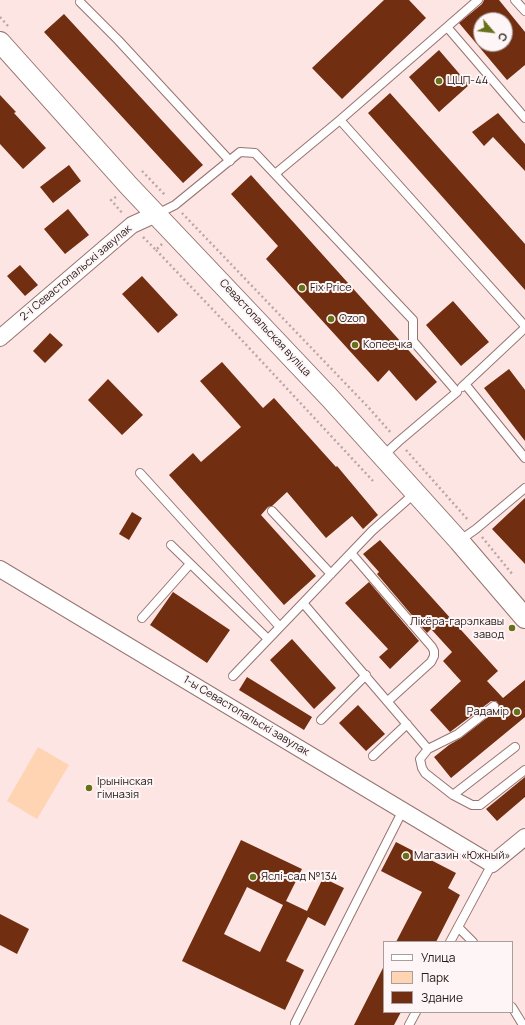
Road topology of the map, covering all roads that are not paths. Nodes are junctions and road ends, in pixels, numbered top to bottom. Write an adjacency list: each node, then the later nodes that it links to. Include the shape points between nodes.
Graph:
1 (478, 0): 5 (lane)
2 (515, 0): 4 (lane)
3 (80, 2): 9 (lane)
4 (525, 11)
5 (447, 27): 7 (lane); 8 (lane)
6 (0, 42): 11 (street, Севастопальская вуліца)
7 (525, 118)
8 (340, 120): 10 (lane); 12 (lane)
9 (230, 161): 10 (lane, via 240,152 255,153); 11 (lane, via 175,205)
10 (275, 174): 15 (lane, via 413,320 413,341)
11 (156, 214): 13 (street, 2-і Севастопальскі завулак, via 132,225); 16 (street, Севастопальская вуліца)
12 (525, 327): 14 (lane)
13 (0, 338)
14 (465, 384): 15 (lane); 17 (lane)
15 (457, 392): 16 (lane)
16 (383, 456): 20 (street, Севастопальская вуліца)
17 (525, 458)
18 (140, 473): 31 (lane)
19 (525, 488): 22 (lane)
20 (416, 492): 22 (street, Севастопальская вуліца); 24 (lane)
21 (272, 511): 27 (lane)
22 (459, 541): 29 (street, Севастопальская вуліца)
23 (171, 545): 25 (lane)
24 (351, 553): 27 (lane); 35 (lane, via 434,651 431,662)
25 (190, 564): 30 (lane); 32 (lane)
26 (0, 569): 44 (street, 1-ы Севастопальскі завулак)
27 (331, 574): 28 (lane)
28 (303, 603): 31 (lane); 33 (lane)
29 (520, 610)
30 (142, 618)
31 (280, 627): 32 (lane)
32 (268, 639): 34 (lane)
33 (366, 675): 35 (lane); 37 (lane)
34 (233, 676)
35 (388, 701): 38 (lane)
36 (494, 706): 40 (lane, via 458,734)
37 (321, 720)
38 (407, 724): 40 (lane); 41 (lane)
39 (515, 747): 43 (lane)
40 (428, 749): 43 (lane, via 420,759 422,768)
41 (373, 756)
42 (525, 770): 43 (lane, via 480,805 472,805)
43 (453, 795)
44 (403, 810): 46 (street, 1-ы Севастопальскі завулак); 52 (lane)
45 (525, 837): 46 (street)
46 (492, 864): 47 (lane)
47 (458, 927): 48 (lane); 49 (lane)
48 (451, 941)
49 (472, 941)
50 (513, 1010): 54 (lane)
51 (415, 1013): 53 (lane)
52 (295, 1023)
53 (409, 1025)
54 (522, 1025)

